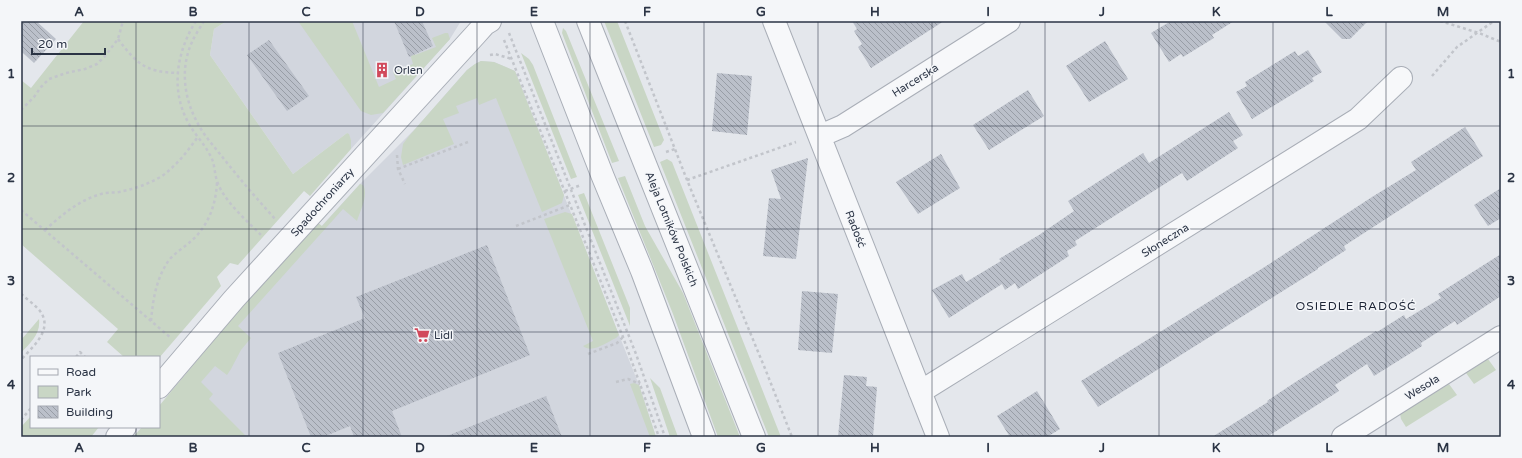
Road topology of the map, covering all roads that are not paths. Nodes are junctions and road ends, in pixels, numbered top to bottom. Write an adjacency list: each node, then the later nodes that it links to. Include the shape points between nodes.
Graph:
1 (542, 21): 13 (street, via 645,278)
2 (588, 21): 14 (street, Aleja Lotników Polskich)
3 (774, 21): 7 (street, Radość)
4 (1009, 21): 7 (street, Harcerska, via 843,126)
5 (500, 28): 9 (street, Spadochroniarzy, via 485,24 240,293)
6 (1402, 78): 10 (street, Słoneczna, via 1358,119)
7 (820, 136): 10 (street, Radość)
8 (1501, 337): 16 (street, Wesoła)
9 (160, 386)
10 (920, 392): 15 (street, Radość)
11 (124, 428): 12 (street)
12 (117, 437)
13 (704, 437)
14 (754, 437)
15 (938, 437)
16 (1343, 437)

